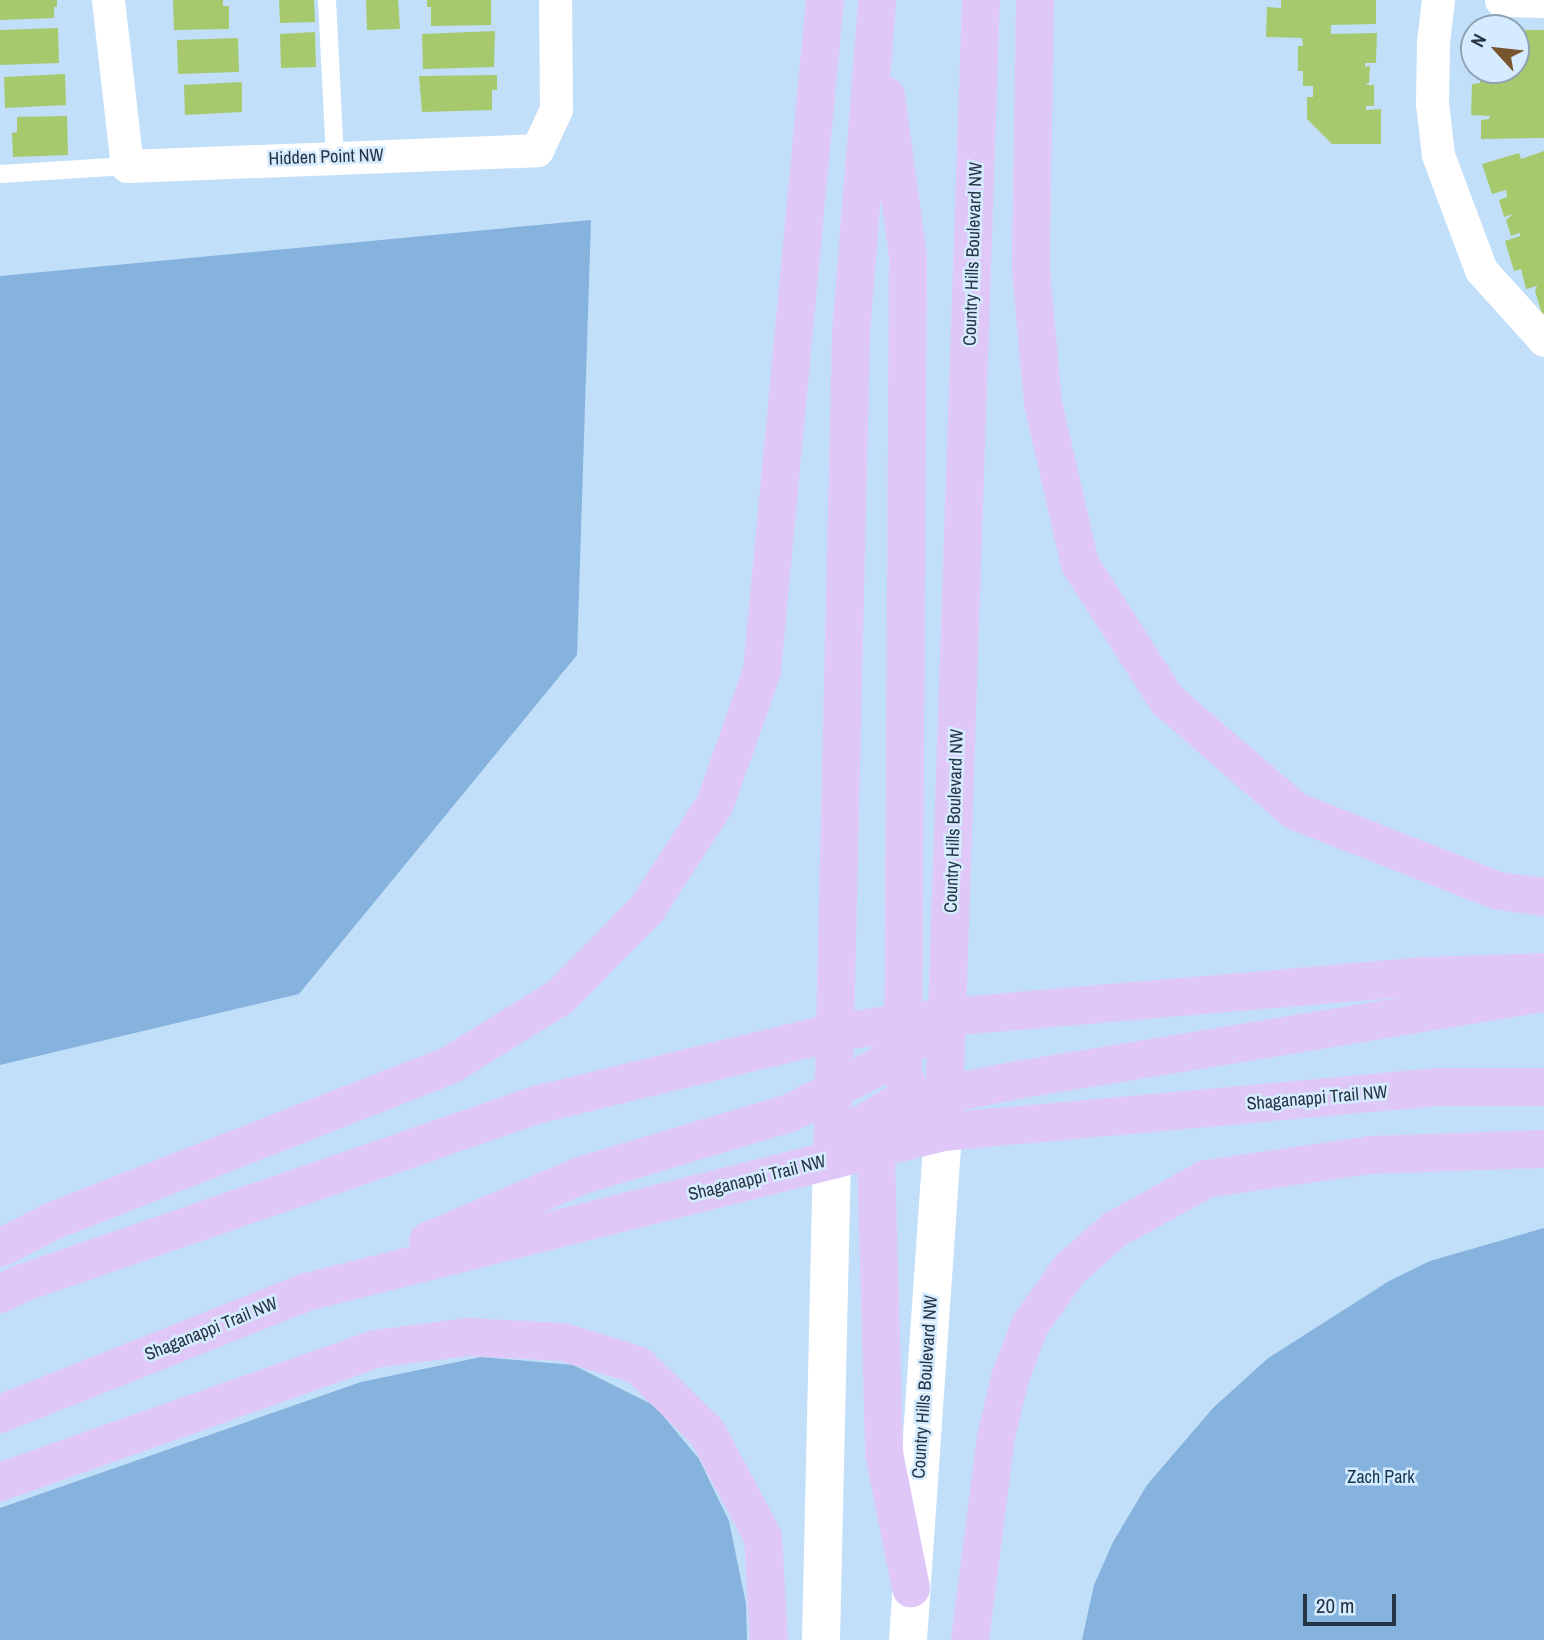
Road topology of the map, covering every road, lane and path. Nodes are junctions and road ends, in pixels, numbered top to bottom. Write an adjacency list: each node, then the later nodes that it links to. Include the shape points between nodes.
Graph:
1 (108, 0): 12 (street)
2 (327, 0): 11 (lane)
3 (555, 0): 11 (street, Hidden Point NW, via 556,109 537,150)
4 (825, 0): 28 (main road, via 762,671 715,804 647,909 560,998 450,1065 55,1220)
5 (981, 0): 18 (main road, Country Hills Boulevard NW)
6 (1035, 0): 15 (main road, via 1031,268 1043,403 1080,564 1167,700 1295,811 1498,891)
7 (1438, 0): 14 (street, via 1432,103 1438,155 1481,270)
8 (1501, 0): 9 (street)
9 (1544, 1)
10 (876, 11): 19 (main road, via 851,334); 20 (main road, via 908,256)
11 (335, 156): 12 (street, Hidden Point NW)
12 (127, 166): 13 (lane)
13 (0, 174)
14 (1544, 340)
15 (1544, 897)
16 (1544, 972): 18 (main road, via 1426,976)
17 (1544, 993): 23 (main road)
18 (948, 1017): 20 (main road); 23 (main road, Country Hills Boulevard NW)
19 (836, 1032): 20 (main road); 21 (main road); 30 (main road, via 536,1105)
20 (903, 1036): 21 (main road); 23 (main road, via 903,1072)
21 (847, 1083): 25 (main road, via 868,1093); 27 (main road); 29 (main road, via 790,1113 583,1175)
22 (1544, 1087): 24 (main road, Shaganappi Trail NW, via 1440,1087)
23 (929, 1097): 24 (main road, Country Hills Boulevard NW); 25 (main road, via 896,1104)
24 (943, 1132): 25 (main road, Shaganappi Trail NW); 33 (main road, Country Hills Boulevard NW)
25 (875, 1133): 27 (main road, via 861,1125); 33 (main road, via 884,1453)
26 (1544, 1149): 37 (main road, via 1370,1155 1206,1178 1114,1230 1069,1270 1030,1325 1010,1378 996,1437)
27 (832, 1160): 29 (main road, Shaganappi Trail NW); 35 (main road)
28 (0, 1248)
29 (307, 1292): 31 (main road, Shaganappi Trail NW)
30 (0, 1294)
31 (0, 1414)
32 (0, 1482): 34 (main road, via 374,1349 468,1337 563,1342 638,1365 708,1432 763,1537)
33 (911, 1588): 36 (main road, Country Hills Boulevard NW)
34 (769, 1640)
35 (821, 1640)
36 (908, 1640)
37 (970, 1640)

